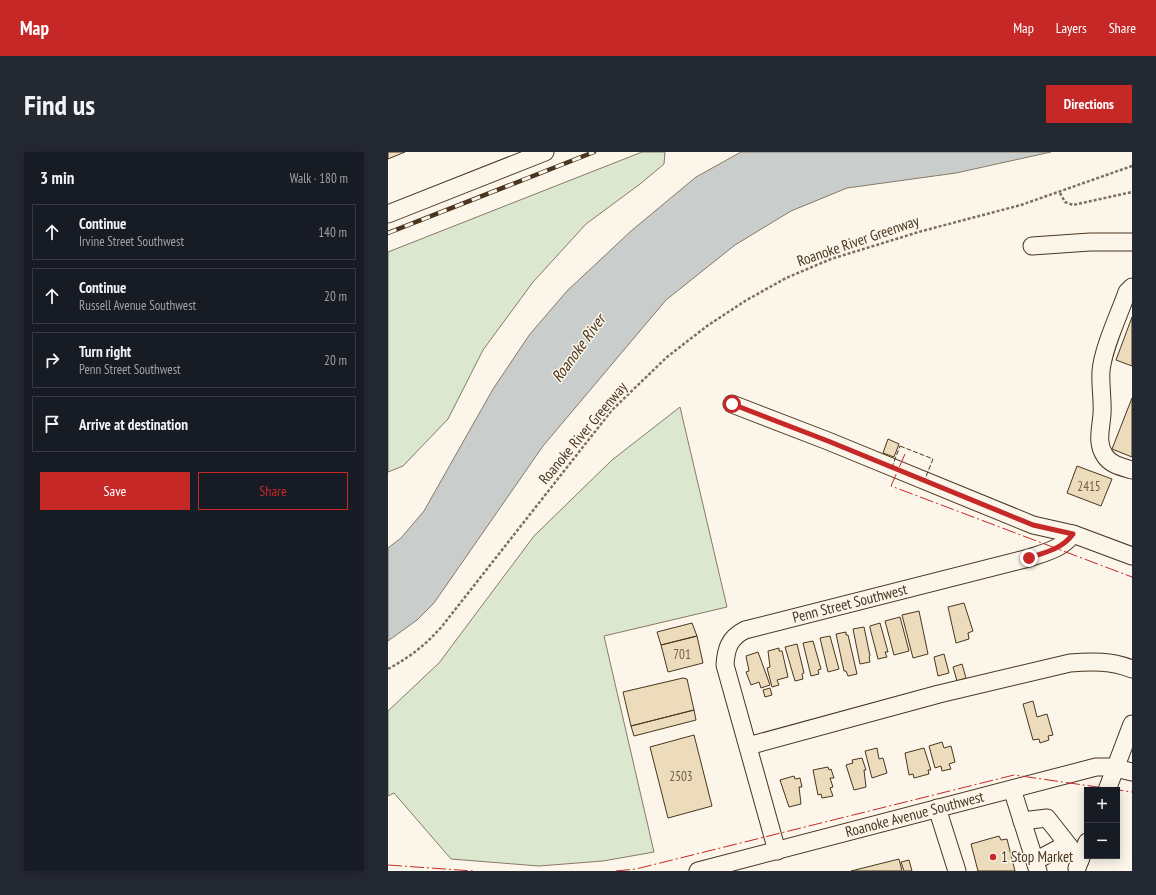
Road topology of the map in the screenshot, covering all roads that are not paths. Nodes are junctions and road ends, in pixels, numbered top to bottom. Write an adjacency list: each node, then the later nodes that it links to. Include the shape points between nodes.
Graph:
1 (545, 152): 2 (street)
2 (388, 214)
3 (1132, 242): 4 (street)
4 (1032, 246)
5 (1132, 287): 7 (street, via 1127,292 1101,371 1102,414 1099,438 1106,457 1114,464)
6 (732, 404): 8 (street, via 1033,525)
7 (1132, 470)
8 (1073, 534): 9 (street); 12 (street, Penn Street Southwest, via 1063,545 1029,558 738,634 730,641 725,666)
9 (1132, 556)
10 (1132, 669): 12 (street, via 1092,661 1070,663 939,694)
11 (1132, 724): 13 (street)
12 (748, 746): 21 (street, Penn Street Southwest)
13 (1116, 767): 14 (street, Roanoke Avenue Southwest); 15 (street); 16 (street, Roanoke Avenue Southwest, via 1096,767)
14 (1132, 772)
15 (1108, 787)
16 (1012, 789): 17 (street, Roanoke Avenue Southwest); 18 (street)
17 (937, 808): 21 (street, Roanoke Avenue Southwest); 25 (street)
18 (1022, 821): 19 (street, via 1047,818); 22 (street)
19 (1067, 844): 22 (street); 23 (street)
20 (1084, 850): 23 (street)
21 (777, 851): 24 (street, Roanoke Avenue Southwest)
22 (1036, 866)
23 (1077, 868)
24 (698, 871)
25 (957, 871)

